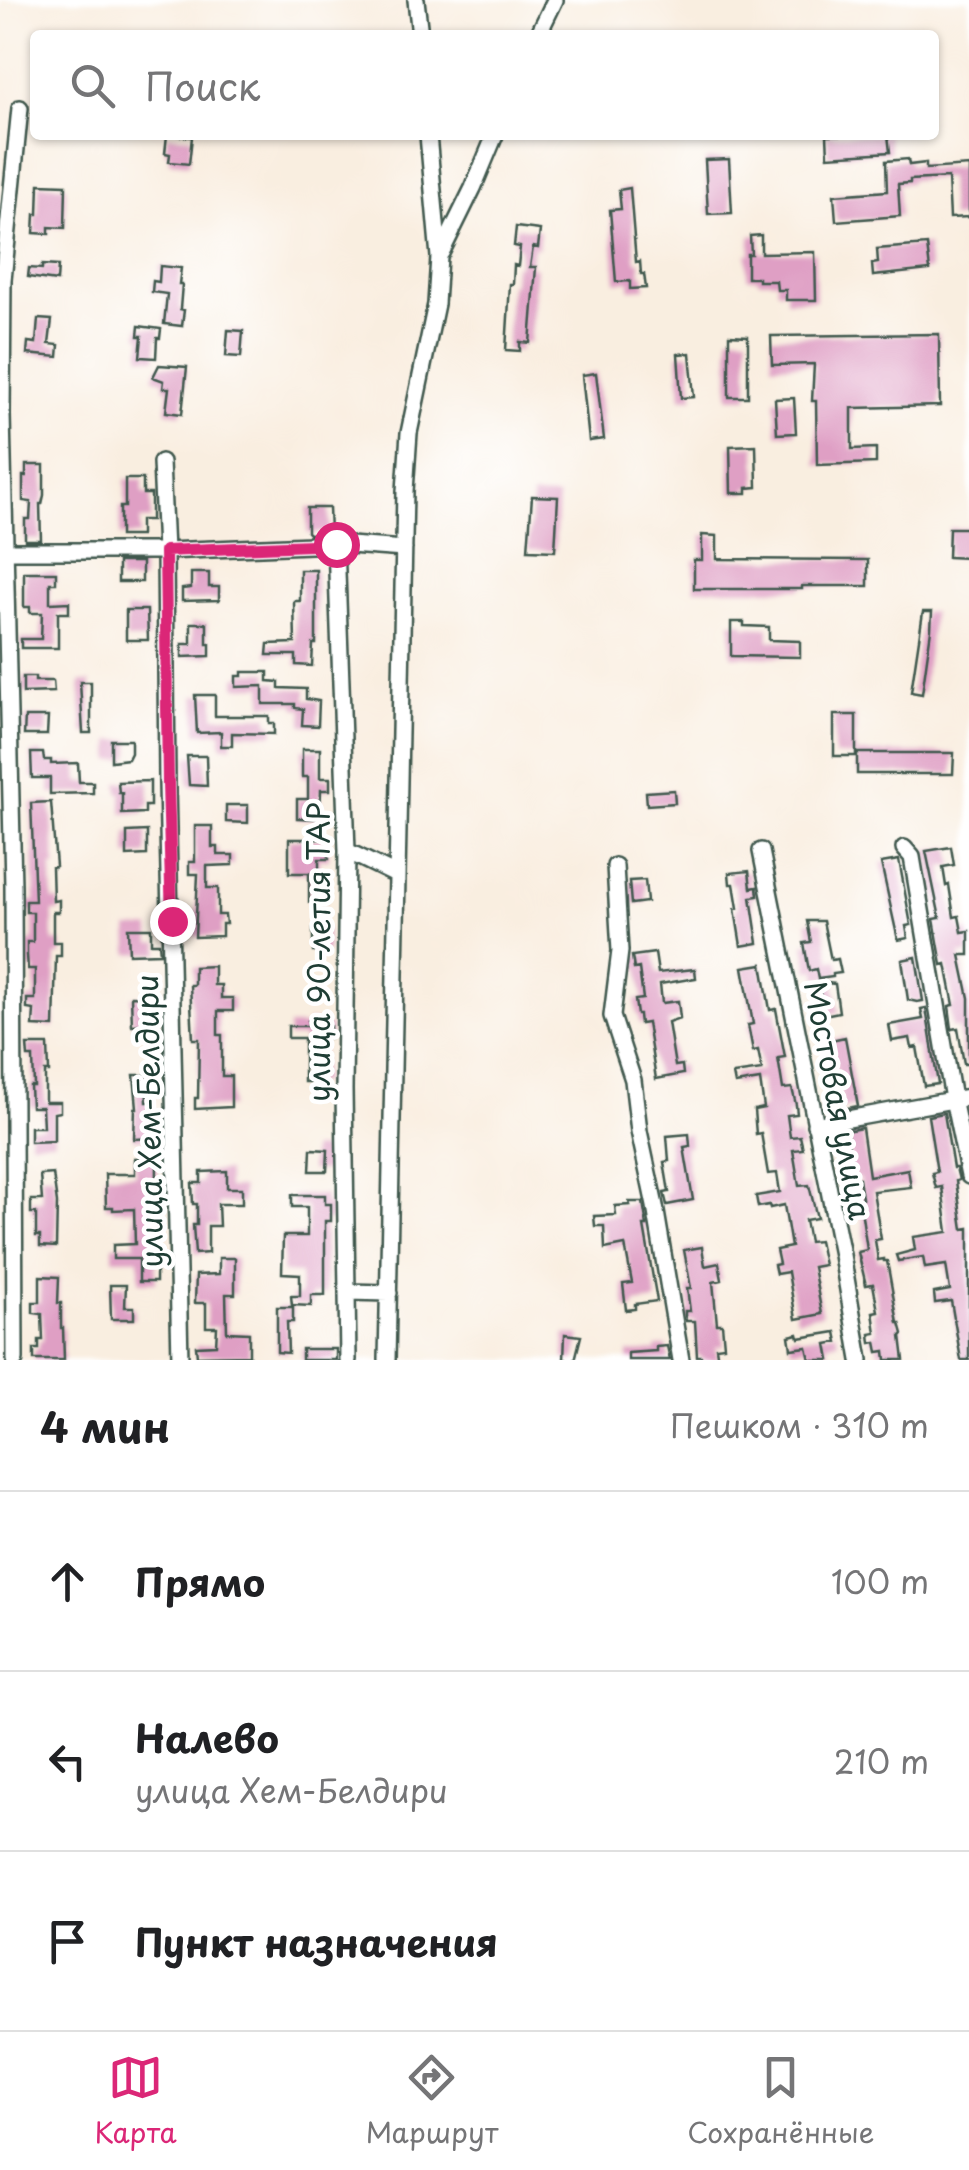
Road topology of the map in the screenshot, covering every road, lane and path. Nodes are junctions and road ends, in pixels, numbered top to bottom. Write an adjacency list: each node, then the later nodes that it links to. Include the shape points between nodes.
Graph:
1 (416, 0): 3 (street)
2 (555, 0): 4 (street)
3 (419, 30)
4 (540, 30)
5 (20, 108): 12 (street, via 3,280)
6 (428, 140): 8 (street)
7 (493, 140): 8 (street)
8 (439, 257): 11 (street, via 409,433)
9 (161, 462): 13 (street, улица Хем-Белдири)
10 (336, 544): 11 (street); 13 (street); 15 (street, улица 90-летия ТАР)
11 (404, 548): 18 (street)
12 (7, 551): 13 (street); 24 (street)
13 (165, 551): 25 (street, улица Хем-Белдири)
14 (904, 848): 19 (street, via 912,857)
15 (347, 851): 18 (street); 22 (street, улица 90-летия ТАР)
16 (761, 851): 20 (street, Мостовая улица)
17 (615, 866): 28 (street, via 620,952 612,1016 633,1080)
18 (396, 875): 23 (street)
19 (961, 1098): 20 (street); 21 (street)
20 (815, 1126): 29 (street, Мостовая улица)
21 (969, 1176)
22 (347, 1292): 23 (street); 26 (street, улица 90-летия ТАР)
23 (389, 1293): 27 (street)
24 (15, 1360)
25 (180, 1360)
26 (348, 1360)
27 (387, 1360)
28 (681, 1360)
29 (860, 1360)

